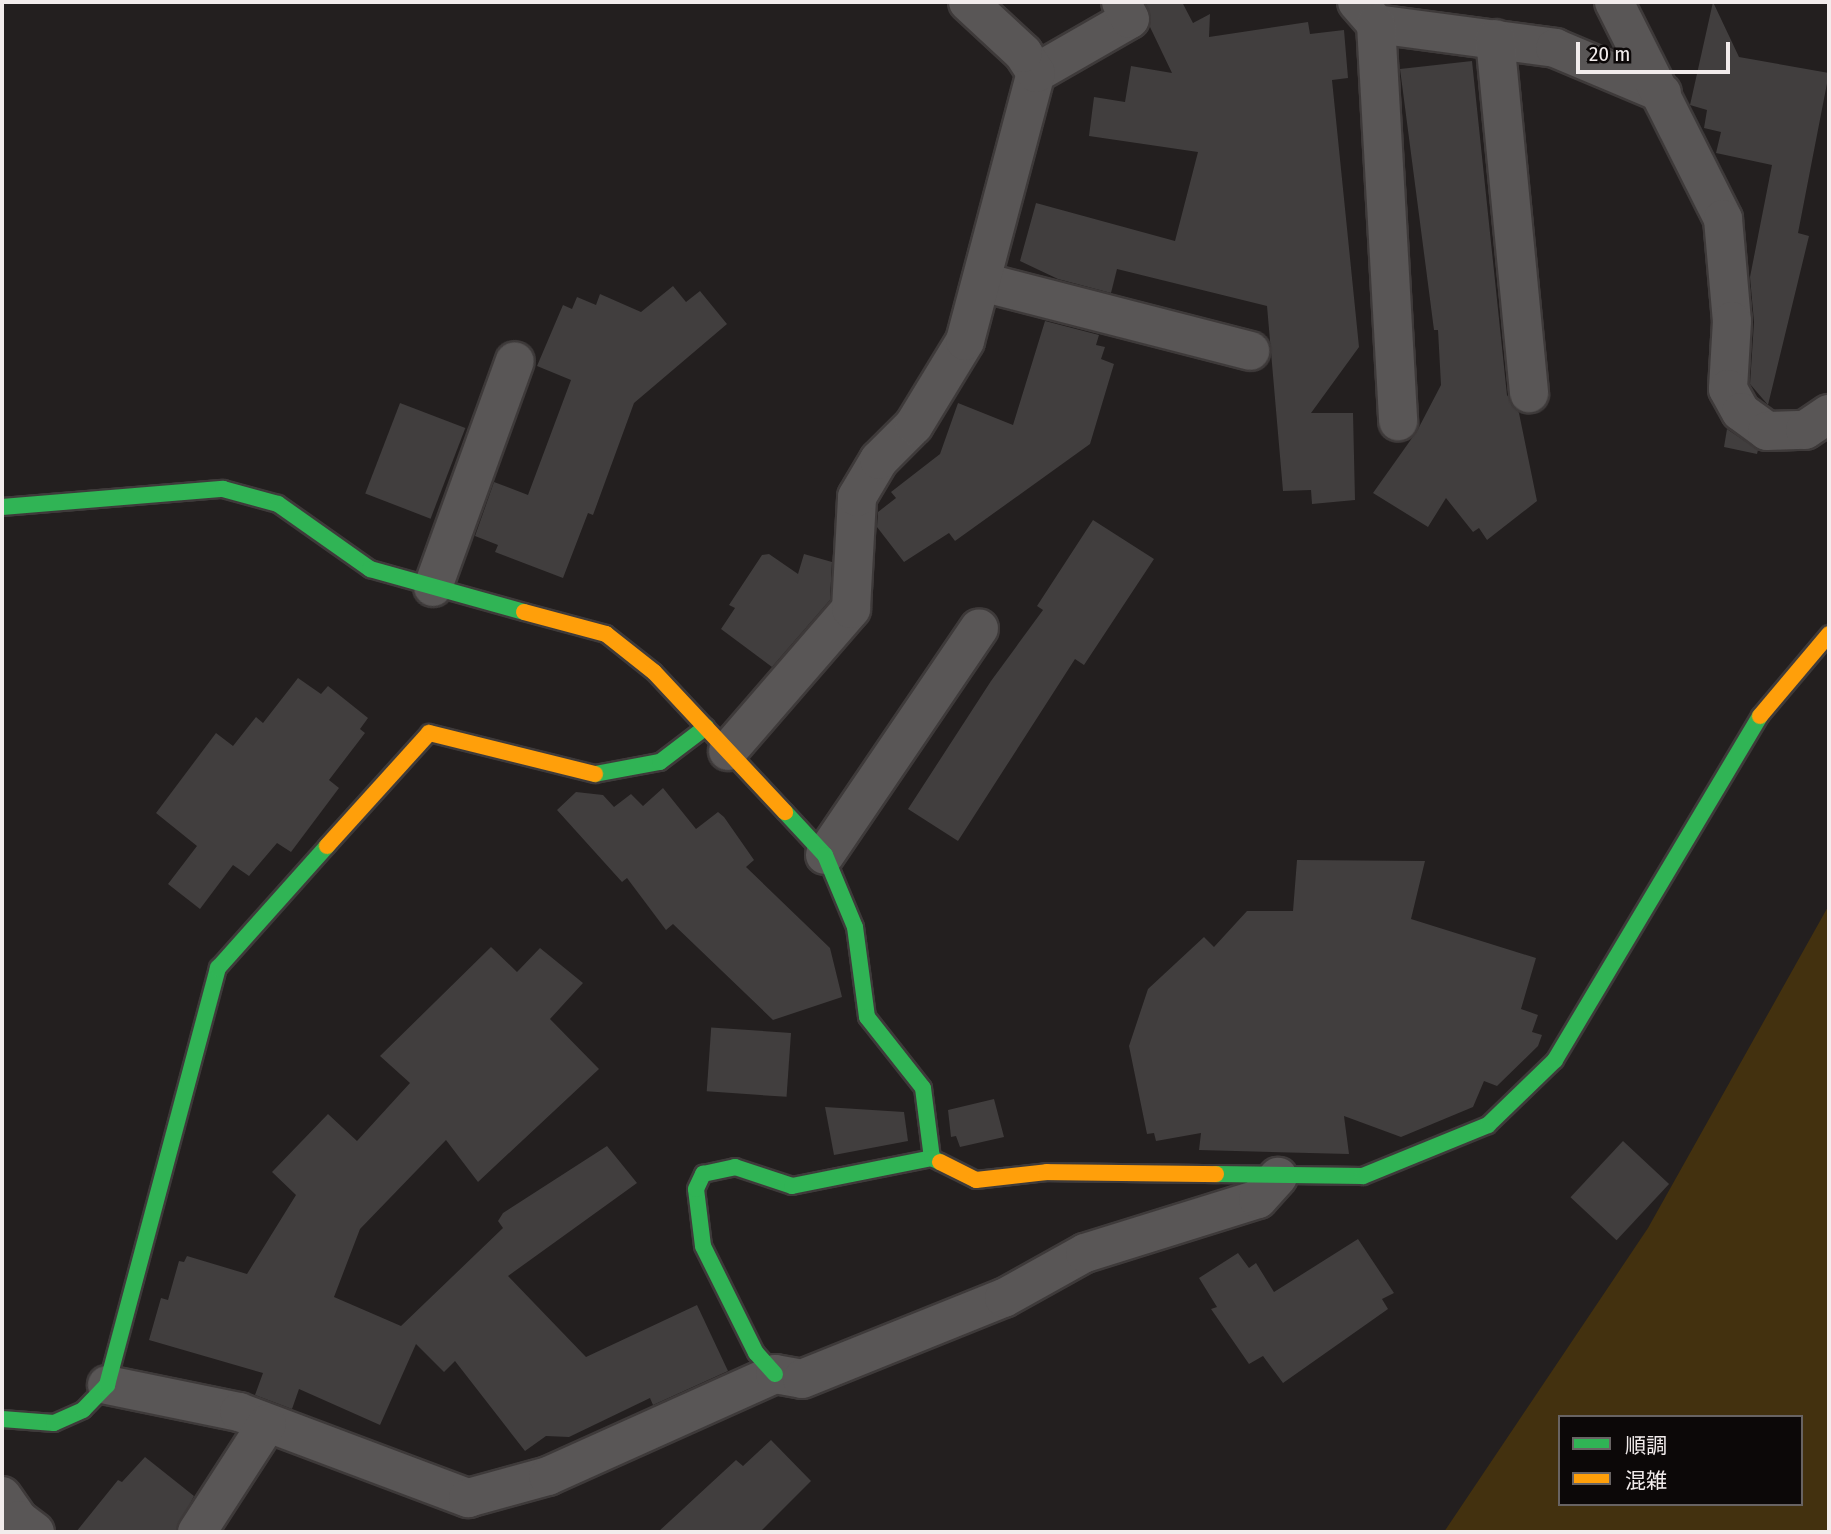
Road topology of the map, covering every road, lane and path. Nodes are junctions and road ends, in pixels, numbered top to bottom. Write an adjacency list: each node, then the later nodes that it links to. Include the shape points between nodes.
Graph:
1 (968, 2): 6 (street, via 1023,53)
2 (1121, 2): 6 (street, via 1130,19)
3 (1614, 2): 7 (street)
4 (1367, 13): 5 (street); 13 (street)
5 (1495, 39): 7 (street, via 1555,48); 11 (street)
6 (1036, 73): 8 (street, via 1016,136)
7 (1662, 93): 12 (street, via 1723,219 1732,321 1728,389 1741,411 1767,431 1805,430)
8 (982, 282): 9 (street); 18 (street, via 965,341 942,382 914,425 879,460 857,497 851,609)
9 (1250, 351)
10 (515, 361): 15 (street)
11 (1530, 393)
12 (1829, 414)
13 (1398, 421)
14 (2, 506): 15 (street, via 223,489 278,504 370,569)
15 (433, 587): 18 (street, via 606,634 654,672)
16 (979, 628): 19 (street)
17 (1829, 634): 21 (street, via 1766,705 1555,1060 1488,1125 1363,1176)
18 (717, 739): 19 (street); 23 (street, via 660,762 594,774 429,733 419,743 218,968)
19 (825, 855): 20 (street, via 855,927 867,1017 923,1088)
20 (932, 1158): 21 (street, via 976,1180 1047,1172); 22 (street, via 792,1186 734,1167 703,1174 696,1189 703,1246 751,1343)
21 (1278, 1177): 22 (street, via 1258,1199 1085,1253 1004,1298 802,1379)
22 (775, 1374): 25 (street, via 548,1476 468,1498)
23 (107, 1385): 24 (street, via 83,1410 54,1423); 25 (street, via 239,1412)
24 (2, 1419)
25 (267, 1424): 28 (street)
26 (2, 1496): 27 (street, via 19,1520)
27 (35, 1532)
28 (197, 1532)

